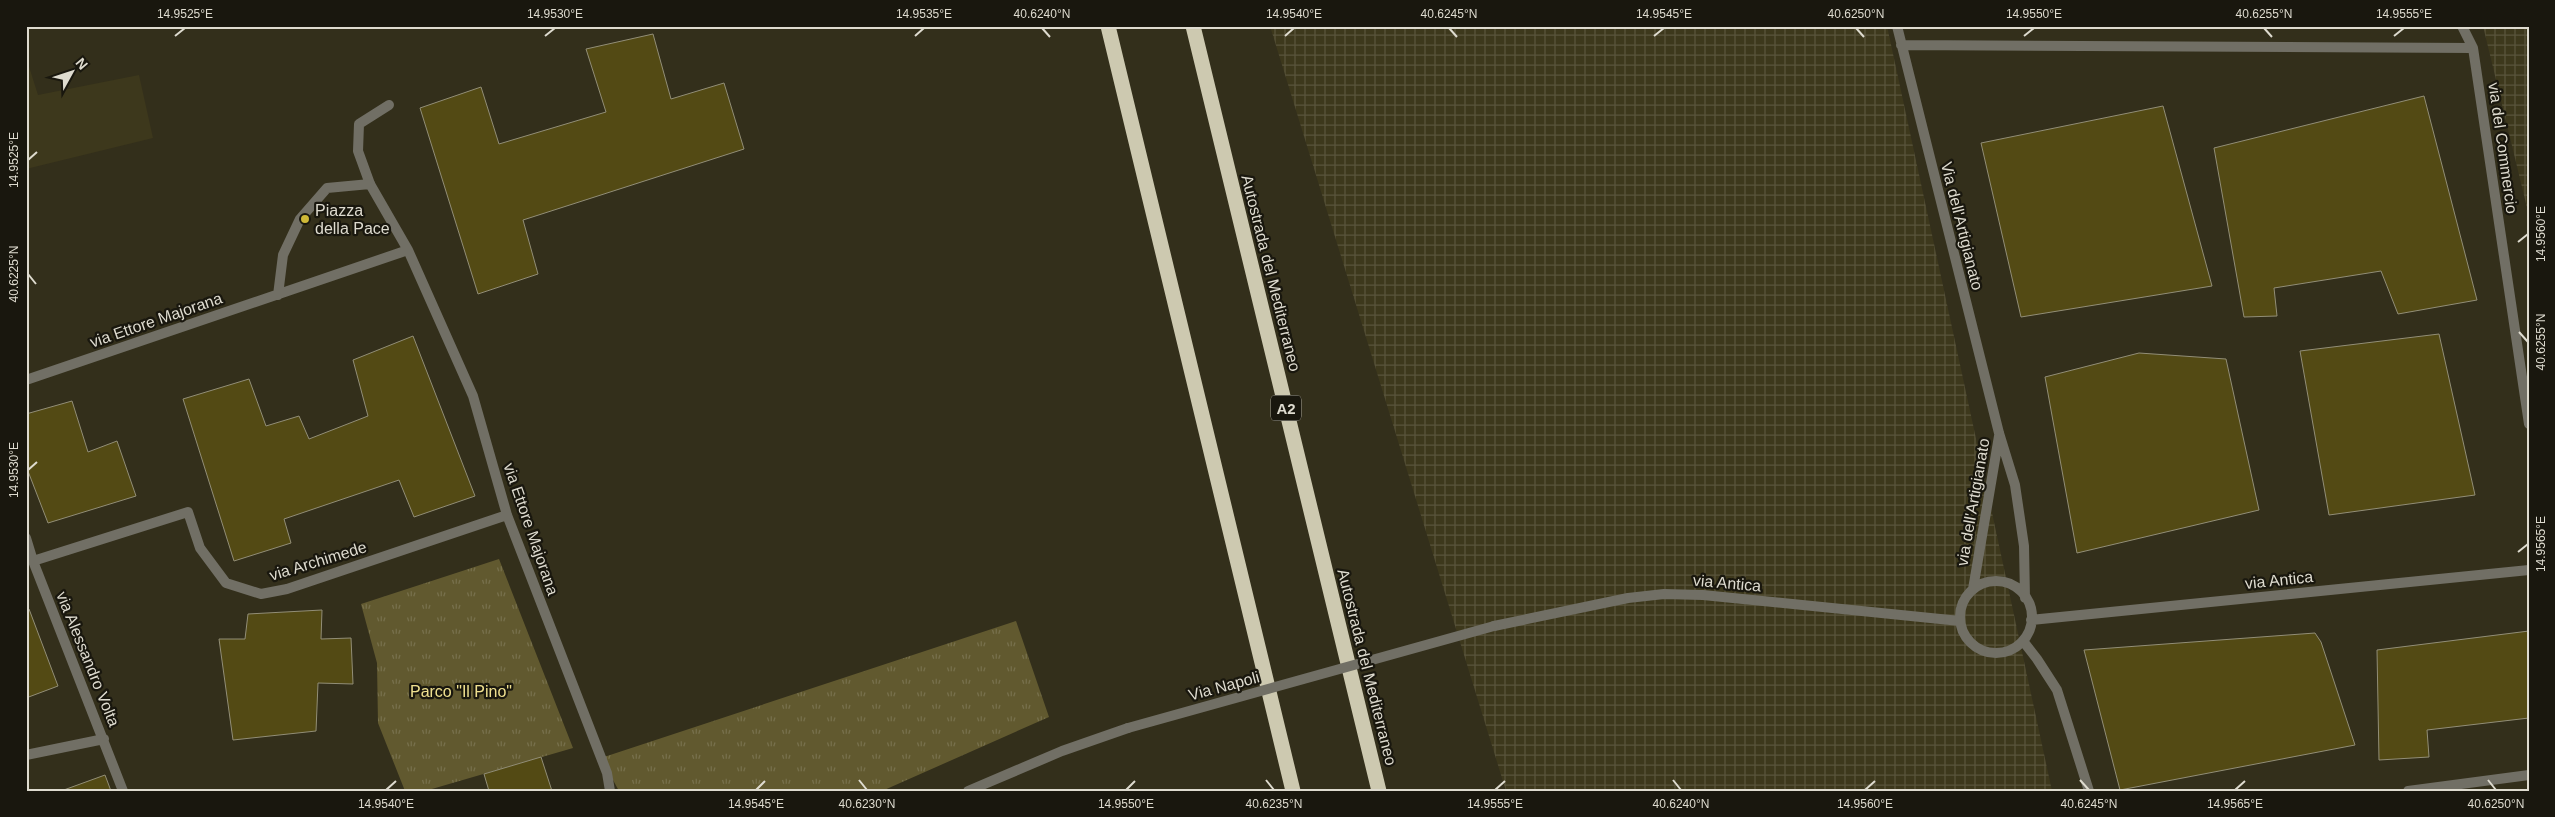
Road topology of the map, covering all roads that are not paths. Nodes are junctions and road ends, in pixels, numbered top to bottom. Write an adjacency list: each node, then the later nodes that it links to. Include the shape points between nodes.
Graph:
1 (1108, 26): 30 (highway)
2 (1193, 26): 31 (highway, Autostrada del Mediterraneo / A2)
3 (1897, 26): 5 (street, Via dell'Artigianato)
4 (2462, 26): 6 (street, via del Commercio)
5 (1901, 45): 6 (street); 13 (street, Via dell'Artigianato)
6 (2473, 48): 12 (street, via del Commercio)
7 (389, 105): 8 (street, via Ettore Majorana, via 359,124 358,151)
8 (370, 184): 9 (street, via Ettore Majorana); 10 (street, via 328,188 300,219 282,255)
9 (408, 250): 10 (street, via Ettore Majorana); 14 (street, via Ettore Majorana, via 473,396)
10 (278, 295): 11 (street, via Ettore Majorana)
11 (26, 380)
12 (2529, 424)
13 (1999, 433): 18 (street, via dell'Artigianato); 19 (street, via dell'Artigianato, via 2015,485 2024,546)
14 (506, 515): 16 (street, via Archimede, via 287,589 261,594 226,583 200,548 188,512); 28 (street, via Ettore Majorana, via 607,773)
15 (26, 538): 16 (street, via Alessandro Volta)
16 (33, 562): 24 (street, via Alessandro Volta)
17 (2529, 570): 20 (street, via Antica)
18 (1973, 589): 19 (street, via dell'Artigianato, via 1984,583 2008,583); 21 (street, via dell'Artigianato, via 1965,598)
19 (2026, 598): 20 (street, via dell'Artigianato)
20 (2031, 620): 23 (street)
21 (1960, 621): 22 (street, via Antica, via 1703,595 1664,594 1628,598); 23 (street, via 1970,642 1990,653 2014,649)
22 (1494, 626): 29 (street, Via Napoli, bridge, via 1128,728 1062,751)
23 (2023, 641): 32 (street, via 2057,690)
24 (104, 739): 25 (street); 27 (street, via Alessandro Volta)
25 (26, 755)
26 (2529, 775): 33 (street)
27 (123, 791)
28 (610, 791)
29 (968, 791)
30 (1293, 791)
31 (1379, 791)
32 (2089, 791)
33 (2408, 791)

